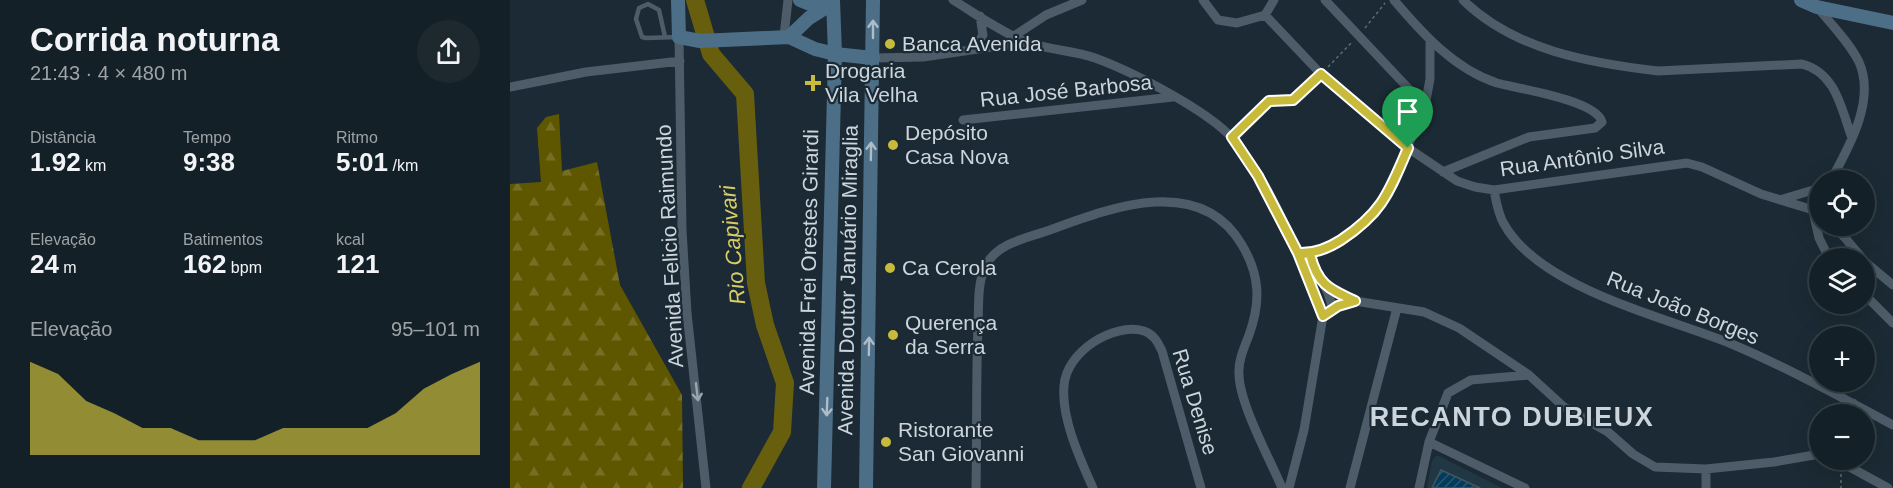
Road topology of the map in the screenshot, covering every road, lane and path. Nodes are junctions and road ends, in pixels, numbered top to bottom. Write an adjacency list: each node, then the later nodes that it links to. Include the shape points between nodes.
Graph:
1 (678, 0): 19 (main road)
2 (788, 0): 17 (street)
3 (800, 0): 13 (main road, via 815,6)
4 (873, 0): 24 (main road, Avenida Doutor Januário Miraglia, one-way to 4)
5 (953, 0): 15 (street)
6 (1082, 0): 18 (street, via 1046,15)
7 (1203, 0): 14 (street, via 1224,23)
8 (1274, 0): 14 (street)
9 (1325, 0): 29 (street)
10 (1394, 0): 21 (street)
11 (1463, 0): 32 (street, via 1497,29 1521,41 1638,69 1802,64 1815,67 1832,84)
12 (1809, 2): 16 (main road); 32 (street, via 1850,48 1863,75 1861,112)
13 (831, 3): 17 (main road); 23 (main road, Avenida Frei Orestes Girardi)
14 (1265, 15): 26 (street, Rua Antônio Silva)
15 (981, 16): 18 (street); 22 (street, via 982,35)
16 (1893, 23)
17 (786, 36): 19 (main road, via 719,41); 23 (main road)
18 (1014, 36): 20 (street)
19 (672, 37): 19 (lane, via 659,10 648,4 639,8 636,19 642,37); 25 (street, Avenida Felicio Raimundo)
20 (1026, 42): 22 (street); 28 (street, via 1093,57)
21 (1430, 42): 29 (street); 35 (street, via 1475,73 1495,82 1584,105 1597,113 1602,122 1595,128 1529,137)
22 (973, 49): 24 (street, via 923,57)
23 (835, 54): 24 (main road); 62 (main road, Avenida Frei Orestes Girardi, one-way to 62)
24 (873, 58): 63 (main road, Avenida Doutor Januário Miraglia, one-way to 24)
25 (680, 61): 27 (street, via 586,72); 61 (street, Avenida Felicio Raimundo, one-way to 61, via 687,313)
26 (1321, 74): 31 (path, via 1293,100 1269,101); 33 (street, Rua Antônio Silva)
27 (510, 87)
28 (1173, 97): 30 (street, Rua José Barbosa); 31 (street, via 1198,109)
29 (1425, 106): 33 (street)
30 (963, 120)
31 (1232, 137): 42 (street, via 1258,176)
32 (1852, 138): 34 (street)
33 (1408, 148): 35 (street, Rua Antônio Silva); 43 (street, via 1375,214 1337,242)
34 (1836, 170)
35 (1443, 172): 36 (street, Rua Antônio Silva, via 1475,187)
36 (1494, 190): 38 (street, Rua Antônio Silva, via 1687,163); 54 (street, Rua João Borges, via 1504,226 1535,259 1566,279 1623,305 1734,345)
37 (1809, 192): 38 (street)
38 (1780, 200): 39 (street, Rua Antônio Silva)
39 (1809, 210)
40 (1843, 236): 41 (street)
41 (1853, 248)
42 (1298, 253): 43 (street); 51 (street)
43 (1310, 254): 46 (street)
44 (1875, 270): 45 (street)
45 (1893, 285)
46 (1328, 289): 47 (street); 50 (street)
47 (1355, 301): 49 (street); 50 (street)
48 (1875, 305): 52 (street)
49 (1397, 308): 53 (street, via 1424,312 1459,328); 69 (street)
50 (1332, 309): 51 (street)
51 (1323, 316): 68 (street, via 1305,430)
52 (1893, 322)
53 (1529, 375): 56 (street, via 1471,380 1448,393); 58 (street, via 1552,398 1608,432 1643,462 1668,469)
54 (1853, 403): 55 (street, Rua João Borges)
55 (1893, 425)
56 (1429, 442): 70 (street); 71 (street)
57 (1809, 456): 58 (street)
58 (1706, 469): 72 (street)
59 (1839, 470): 73 (path)
60 (1856, 470): 74 (street)
61 (706, 488)
62 (824, 488)
63 (866, 488)
64 (976, 488): 67 (street, via 980,280 990,259 1007,245 1142,201 1172,202 1225,221 1256,271 1254,321 1239,374 1242,392)
65 (1093, 488): 66 (street, Rua Denise, via 1072,438 1064,386 1067,373 1085,347 1100,337 1134,330 1156,339 1162,351)
66 (1202, 488)
67 (1282, 488)
68 (1289, 488)
69 (1350, 488)
70 (1419, 488)
71 (1525, 488)
72 (1706, 488)
73 (1841, 488)
74 (1888, 488)

